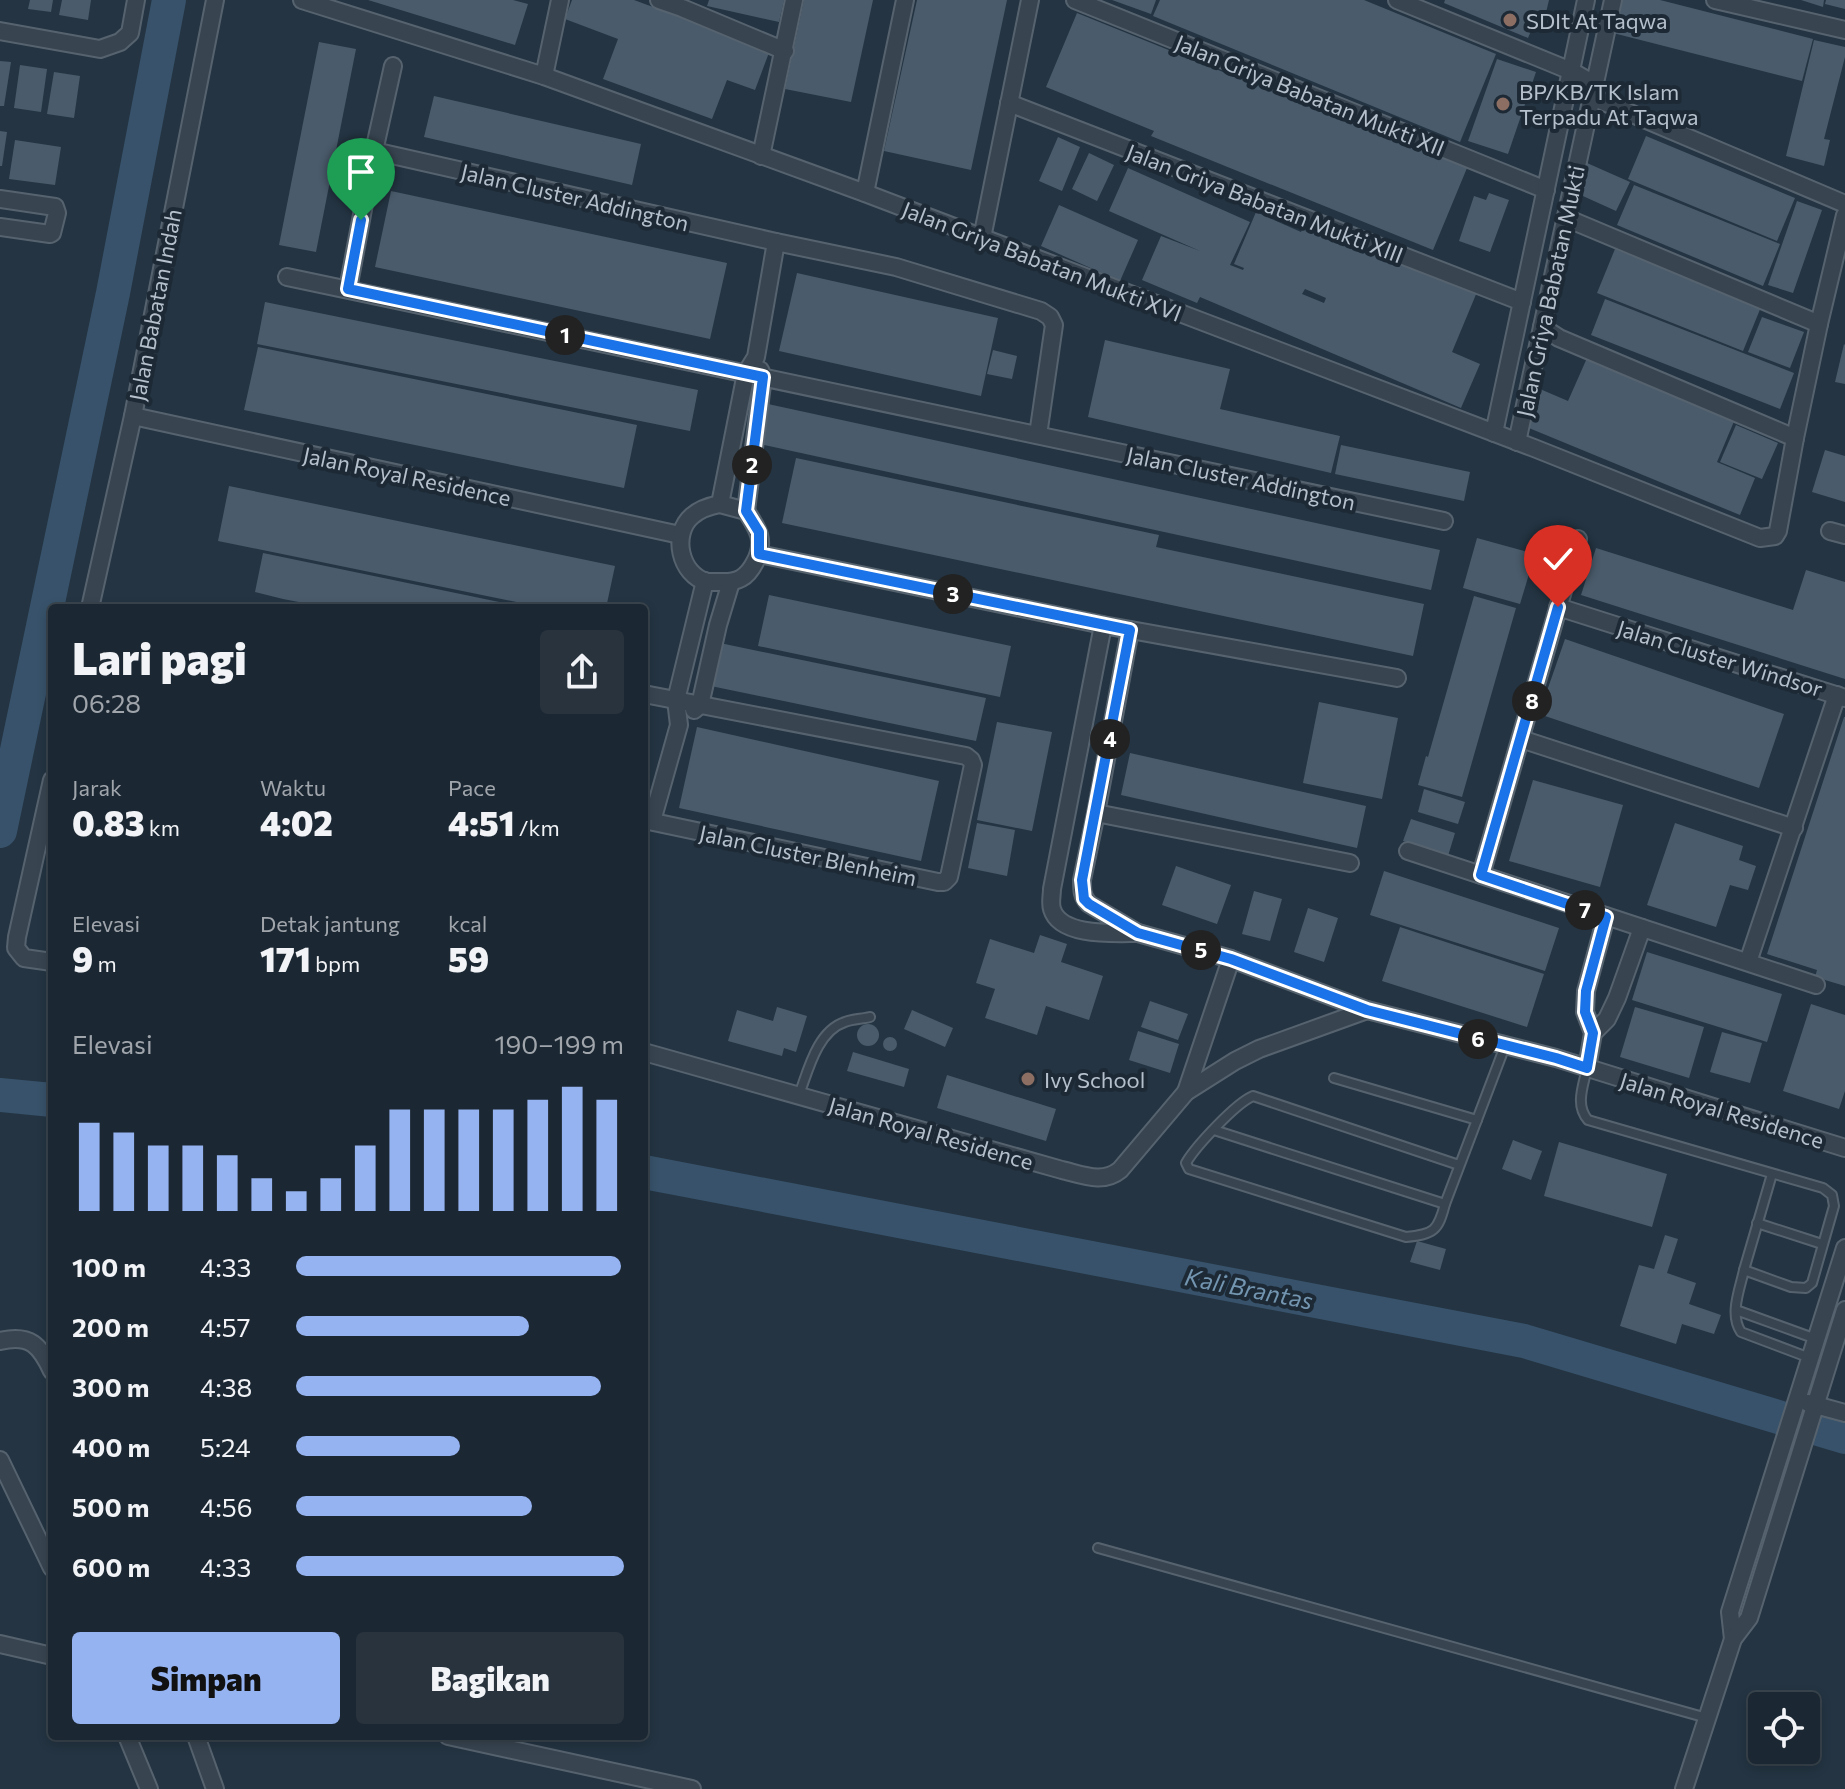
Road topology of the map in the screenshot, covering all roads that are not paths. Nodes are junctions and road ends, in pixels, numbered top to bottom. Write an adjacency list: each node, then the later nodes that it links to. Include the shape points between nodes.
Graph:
1 (136, 0): 16 (street, via 130,33 100,49)
2 (215, 0): 40 (street, Jalan Babatan Indah)
3 (302, 0): 20 (street, Jalan Griya Babatan Mukti XVI)
4 (560, 0): 20 (street)
5 (659, 0): 14 (street)
6 (794, 0): 17 (street)
7 (905, 0): 26 (street)
8 (1030, 0): 22 (street)
9 (1075, 0): 25 (street, Jalan Griya Babatan Mukti XII)
10 (1586, 0): 19 (street, Jalan Griya Babatan Mukti)
11 (1613, 0): 21 (street, Jalan Griya Babatan Mukti)
12 (1715, 0): 15 (street)
13 (1407, 2): 19 (street)
14 (682, 4): 17 (street)
15 (1845, 30)
16 (0, 31)
17 (785, 51): 24 (street)
18 (393, 66): 23 (street)
19 (1571, 71): 21 (street); 25 (street, Jalan Griya Babatan Mukti)
20 (544, 76): 24 (street, Jalan Griya Babatan Mukti XVI)
21 (1593, 90): 28 (street); 30 (street, Jalan Griya Babatan Mukti)
22 (1009, 103): 32 (street); 36 (street, Jalan Griya Babatan Mukti XIII)
23 (374, 151): 33 (street, Jalan Cluster Addington); 35 (street)
24 (761, 156): 26 (street, Jalan Griya Babatan Mukti XVI)
25 (1546, 190): 36 (street, Jalan Griya Babatan Mukti)
26 (865, 193): 32 (street, Jalan Griya Babatan Mukti XVI)
27 (0, 199): 31 (street, via 55,207 57,213 50,234)
28 (1845, 204)
29 (1845, 215): 37 (street)
30 (1566, 218): 37 (street); 38 (street, Jalan Griya Babatan Mukti)
31 (0, 227)
32 (982, 238): 41 (street, Jalan Griya Babatan Mukti XVI)
33 (776, 242): 39 (street); 42 (street, Jalan Cluster Addington, via 896,267 1050,317 1054,325)
34 (287, 277): 35 (street, Jalan Cluster Addington)
35 (348, 289): 39 (street, Jalan Cluster Addington)
36 (1522, 302): 41 (street, Jalan Griya Babatan Mukti)
37 (1819, 324): 43 (street)
38 (1542, 327): 43 (street); 44 (street, Jalan Griya Babatan Mukti)
39 (754, 375): 42 (street, Jalan Cluster Addington); 45 (street); 46 (street)
40 (133, 416): 48 (street, Jalan Royal Residence); 53 (street, Jalan Babatan Indah)
41 (1494, 433): 44 (street, Jalan Griya Babatan Mukti XVI)
42 (1038, 435): 47 (street, Jalan Cluster Addington)
43 (1795, 438): 44 (street, Jalan Griya Babatan Mukti XVI, via 1780,525 1775,536 1760,538)
44 (1517, 442)
45 (720, 504): 46 (street); 48 (street, via 689,518)
46 (746, 511): 50 (street, via 759,532)
47 (1444, 521)
48 (680, 535): 51 (street, via 681,554 690,571)
49 (1578, 539): 54 (street)
50 (759, 554): 52 (street, via 749,574); 55 (street)
51 (705, 581): 52 (street); 60 (street, Jalan Cluster Blenheim)
52 (731, 582): 61 (street)
53 (91, 604)
54 (1558, 607): 59 (street, Jalan Cluster Windsor); 63 (street)
55 (1103, 625): 56 (street); 73 (street, Jalan Royal Residence, via 1052,908 1072,928)
56 (1130, 630): 57 (street); 65 (street, Jalan Royal Residence)
57 (1397, 678)
58 (648, 695): 60 (street, Jalan Cluster Blenheim)
59 (1841, 696): 67 (street, Jalan Cluster Windsor)
60 (676, 700): 61 (street, Jalan Cluster Blenheim); 62 (street, Jalan Cluster Blenheim)
61 (700, 705): 62 (street); 66 (street, Jalan Cluster Blenheim, via 966,756 973,765 949,877 938,882)
62 (679, 725): 66 (street, Jalan Cluster Blenheim)
63 (1521, 739): 67 (street); 70 (street)
64 (48, 798): 75 (street, via 16,948 24,958)
65 (1096, 813): 69 (street); 73 (street, Jalan Royal Residence, via 1082,880 1084,899)
66 (648, 821)
67 (1794, 828): 76 (street, Jalan Cluster Windsor)
68 (1408, 851): 70 (street)
69 (1350, 863)
70 (1481, 875): 71 (street)
71 (1606, 917): 72 (street); 80 (street, via 1586,991 1585,1012)
72 (1642, 928): 76 (street); 80 (street, via 1617,998)
73 (1142, 934): 74 (street, Jalan Royal Residence)
74 (1231, 959): 78 (street, Jalan Royal Residence); 85 (street, Jalan Royal Residence)
75 (48, 961)
76 (1748, 962): 77 (street)
77 (1816, 985)
78 (1367, 1010): 81 (street, Jalan Royal Residence); 85 (street, Jalan Royal Residence, via 1259,1049)
79 (870, 1017): 86 (lane, via 843,1022 828,1033)
80 (1593, 1033): 83 (street)
81 (1505, 1046): 83 (street, Jalan Royal Residence); 87 (lane)
82 (648, 1053): 86 (street, Jalan Royal Residence)
83 (1587, 1068): 89 (street, Jalan Royal Residence); 91 (lane, via 1580,1103 1588,1120)
84 (1334, 1078): 87 (lane)
85 (1186, 1092): 86 (street, Jalan Royal Residence, via 1120,1170 1096,1178)
86 (799, 1095)
87 (1477, 1120): 90 (lane)
88 (1214, 1130): 90 (lane, via 1253,1096); 92 (lane); 92 (lane, via 1190,1155 1189,1169 1406,1237 1436,1229)
89 (1845, 1148)
90 (1459, 1165): 92 (lane)
91 (1772, 1174): 93 (lane); 94 (lane, via 1832,1195 1834,1206)
92 (1445, 1204)
93 (1757, 1223): 94 (lane); 96 (lane)
94 (1822, 1244): 96 (lane, via 1806,1288)
95 (1845, 1248): 99 (street)
96 (1744, 1270): 97 (lane)
97 (1736, 1310): 99 (lane); 101 (lane, via 1741,1332)
98 (1845, 1310): 104 (street)
99 (1816, 1339): 101 (street)
100 (0, 1341): 102 (street, via 17,1337 32,1342)
101 (1810, 1358): 103 (street)
102 (48, 1364)
103 (1796, 1404): 104 (street); 109 (street, via 1730,1612)
104 (1814, 1411): 105 (street); 109 (street, via 1749,1618)
105 (1845, 1413)
106 (0, 1460): 108 (street)
107 (1098, 1548): 112 (lane)
108 (48, 1560)
109 (1733, 1639): 112 (street)
110 (0, 1644): 111 (street)
111 (48, 1655)
112 (1707, 1718): 119 (street)
113 (129, 1740): 116 (street)
114 (197, 1740): 117 (street)
115 (466, 1740): 118 (street)
116 (149, 1789)
117 (215, 1789)
118 (692, 1789)
119 (1684, 1789)

